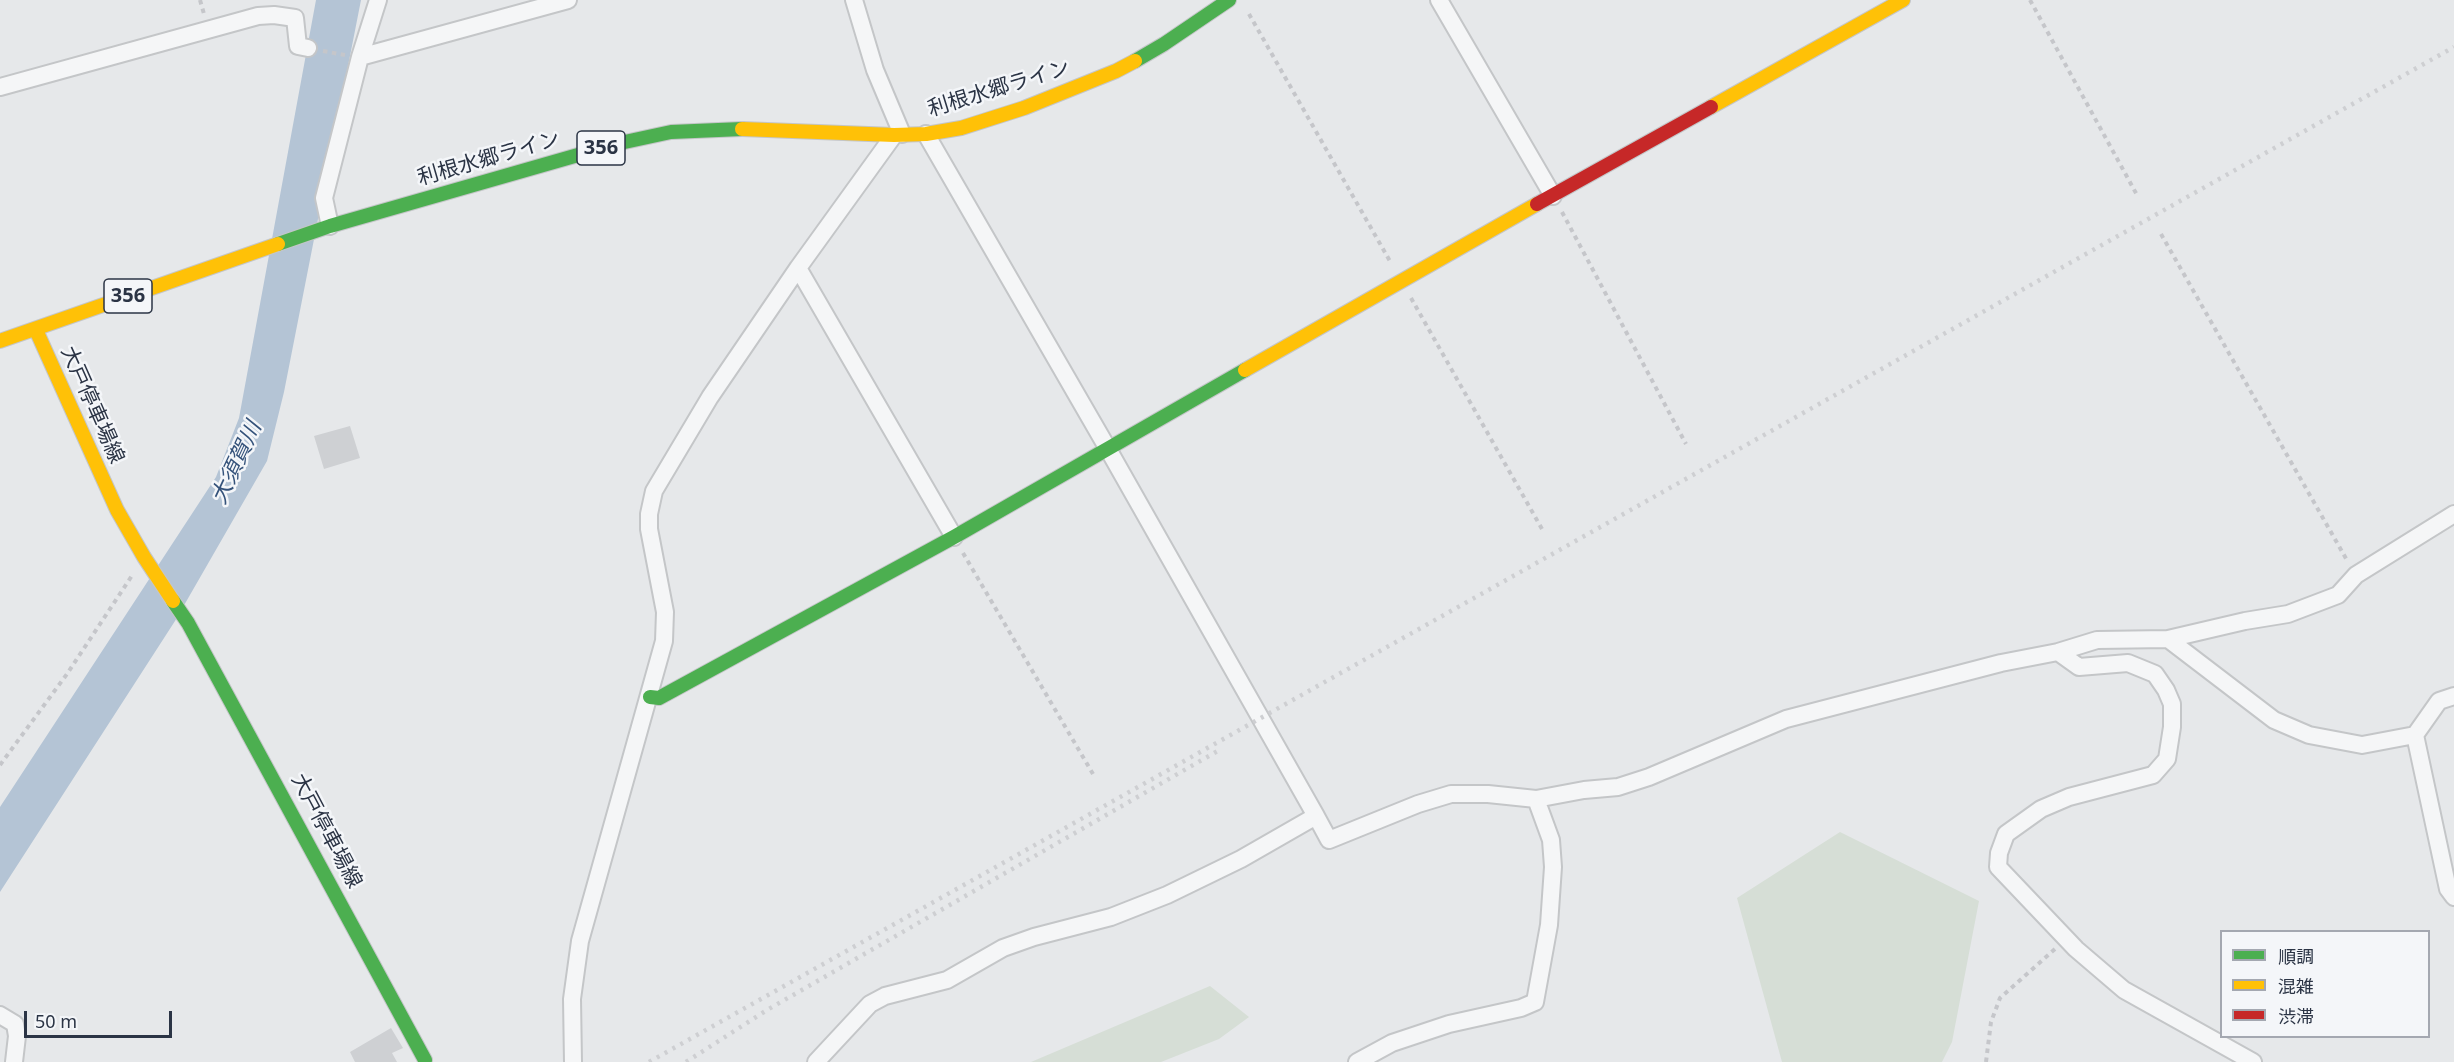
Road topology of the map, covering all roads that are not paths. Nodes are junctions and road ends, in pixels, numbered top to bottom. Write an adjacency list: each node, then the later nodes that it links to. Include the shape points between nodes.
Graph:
1 (378, 0): 8 (street)
2 (568, 0): 8 (street)
3 (854, 0): 11 (street)
4 (1228, 0): 10 (main road, 利根水郷ライン / 356, via 1141,59 1096,80 1024,108)
5 (1439, 0): 12 (street)
6 (1903, 0): 12 (main road)
7 (308, 48): 9 (street, via 298,46 295,18 258,16)
8 (360, 57): 13 (street, via 324,198)
9 (0, 87)
10 (926, 134): 11 (main road, 利根水郷ライン / 356); 17 (street)
11 (898, 135): 13 (main road, 利根水郷ライン / 356, via 741,128 671,132); 14 (street)
12 (1553, 196): 17 (main road)
13 (324, 228): 15 (main road, 利根水郷ライン / 356)
14 (798, 268): 19 (street); 23 (street, via 710,397 654,491 648,529 665,612 664,641)
15 (36, 330): 16 (main road, 利根水郷ライン / 356); 30 (main road, 大戸停車場線, via 117,510 188,623)
16 (0, 341)
17 (1108, 448): 19 (main road); 26 (street)
18 (2454, 514): 20 (street, via 2356,575 2338,596 2288,614)
19 (954, 537): 23 (main road, via 659,698)
20 (2168, 639): 21 (street, via 2097,640); 24 (street, via 2274,720 2309,735 2362,745)
21 (2058, 652): 25 (street, via 1786,719 1618,787); 34 (street, via 2079,667 2128,663 2155,674 2172,704 2167,759 2153,775 2069,797 2041,809 2006,834 1998,867 2067,939 2124,990)
22 (2454, 696): 24 (street, via 2439,701)
23 (650, 697): 31 (street, via 580,941 572,999)
24 (2415, 735): 27 (street, via 2448,889)
25 (1536, 799): 26 (street, via 1451,794 1329,840); 33 (street, via 1551,840 1553,867 1549,925 1535,1002 1449,1024 1402,1040)
26 (1316, 816): 32 (street, via 1167,895 1111,917 1003,948 947,980 885,996 870,1004)
27 (2454, 897)
28 (0, 1015): 29 (street, via 15,1024)
29 (14, 1062)
30 (424, 1062)
31 (573, 1062)
32 (816, 1062)
33 (1357, 1062)
34 (2253, 1062)

